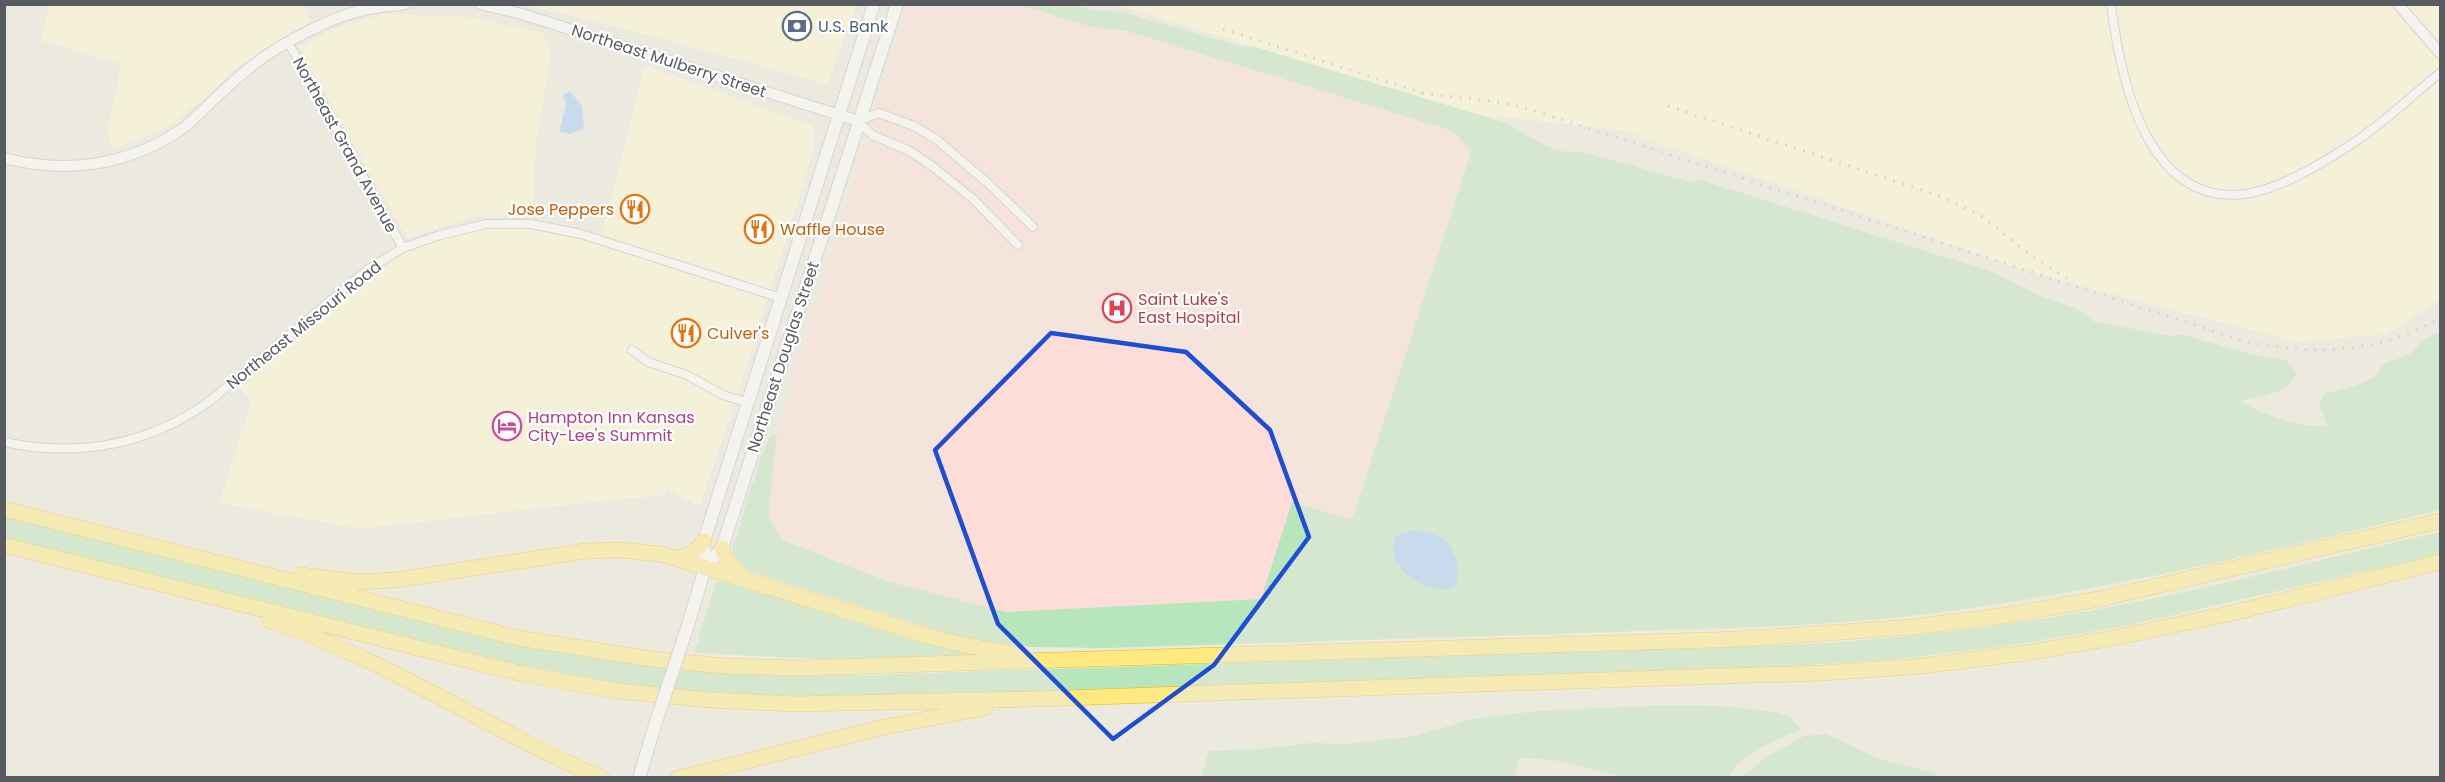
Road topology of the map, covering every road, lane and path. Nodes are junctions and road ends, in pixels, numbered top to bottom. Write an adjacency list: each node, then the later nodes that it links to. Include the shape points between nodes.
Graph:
1 (405, 4): 7 (street, via 362,10)
2 (480, 4): 10 (street, Northeast Mulberry Street)
3 (874, 4): 10 (main road, Northeast Douglas Street)
4 (897, 4): 11 (main road, Northeast Douglas Street)
5 (2111, 4): 9 (street, via 2132,102 2152,147 2177,175 2217,193 2260,191 2310,168 2351,144)
6 (2398, 4): 8 (street)
7 (288, 42): 12 (street, via 235,79 181,131 116,161 68,167 35,166); 15 (street, Northeast Grand Avenue)
8 (2440, 53)
9 (2440, 73)
10 (839, 115): 11 (street, Northeast Mulberry Street); 16 (main road, Northeast Douglas Street)
11 (858, 121): 13 (street, via 879,113 936,139); 14 (street, via 872,135 910,151 932,166 973,199); 24 (main road, Northeast Douglas Street)
12 (4, 158)
13 (1033, 227)
14 (1018, 244)
15 (403, 248): 16 (street, Northeast Missouri Road, via 486,224 531,224 581,234); 19 (street, Northeast Missouri Road, via 367,270 211,400 174,424 136,439 93,448 51,450)
16 (781, 298): 18 (main road, Northeast Douglas Street)
17 (632, 350): 18 (street, via 648,362)
18 (749, 403): 22 (main road, Northeast Douglas Street)
19 (4, 442)
20 (4, 509): 27 (highway)
21 (2440, 521): 31 (highway, via 2104,598 1912,627 1742,639)
22 (704, 541): 25 (highway, via 697,551); 28 (main road, Northeast Douglas Street)
23 (4, 545): 30 (highway)
24 (722, 548): 28 (main road, Northeast Douglas Street); 29 (highway, via 728,562)
25 (674, 558): 27 (highway, via 619,550 586,551 456,572 357,582); 28 (highway)
26 (2440, 562): 32 (highway, via 2118,637 1922,666 1788,674)
27 (242, 568): 31 (highway, via 518,638 651,659 799,668)
28 (705, 568): 29 (highway); 34 (main road, Northeast Douglas Street, bridge)
29 (745, 580): 31 (highway, via 955,643 1006,653)
30 (188, 591): 32 (highway, via 524,674 617,691 795,704); 33 (highway, via 346,650 516,738)
31 (1081, 660)
32 (1036, 699): 35 (highway, via 880,728)
33 (602, 777)
34 (639, 777)
35 (678, 777)

